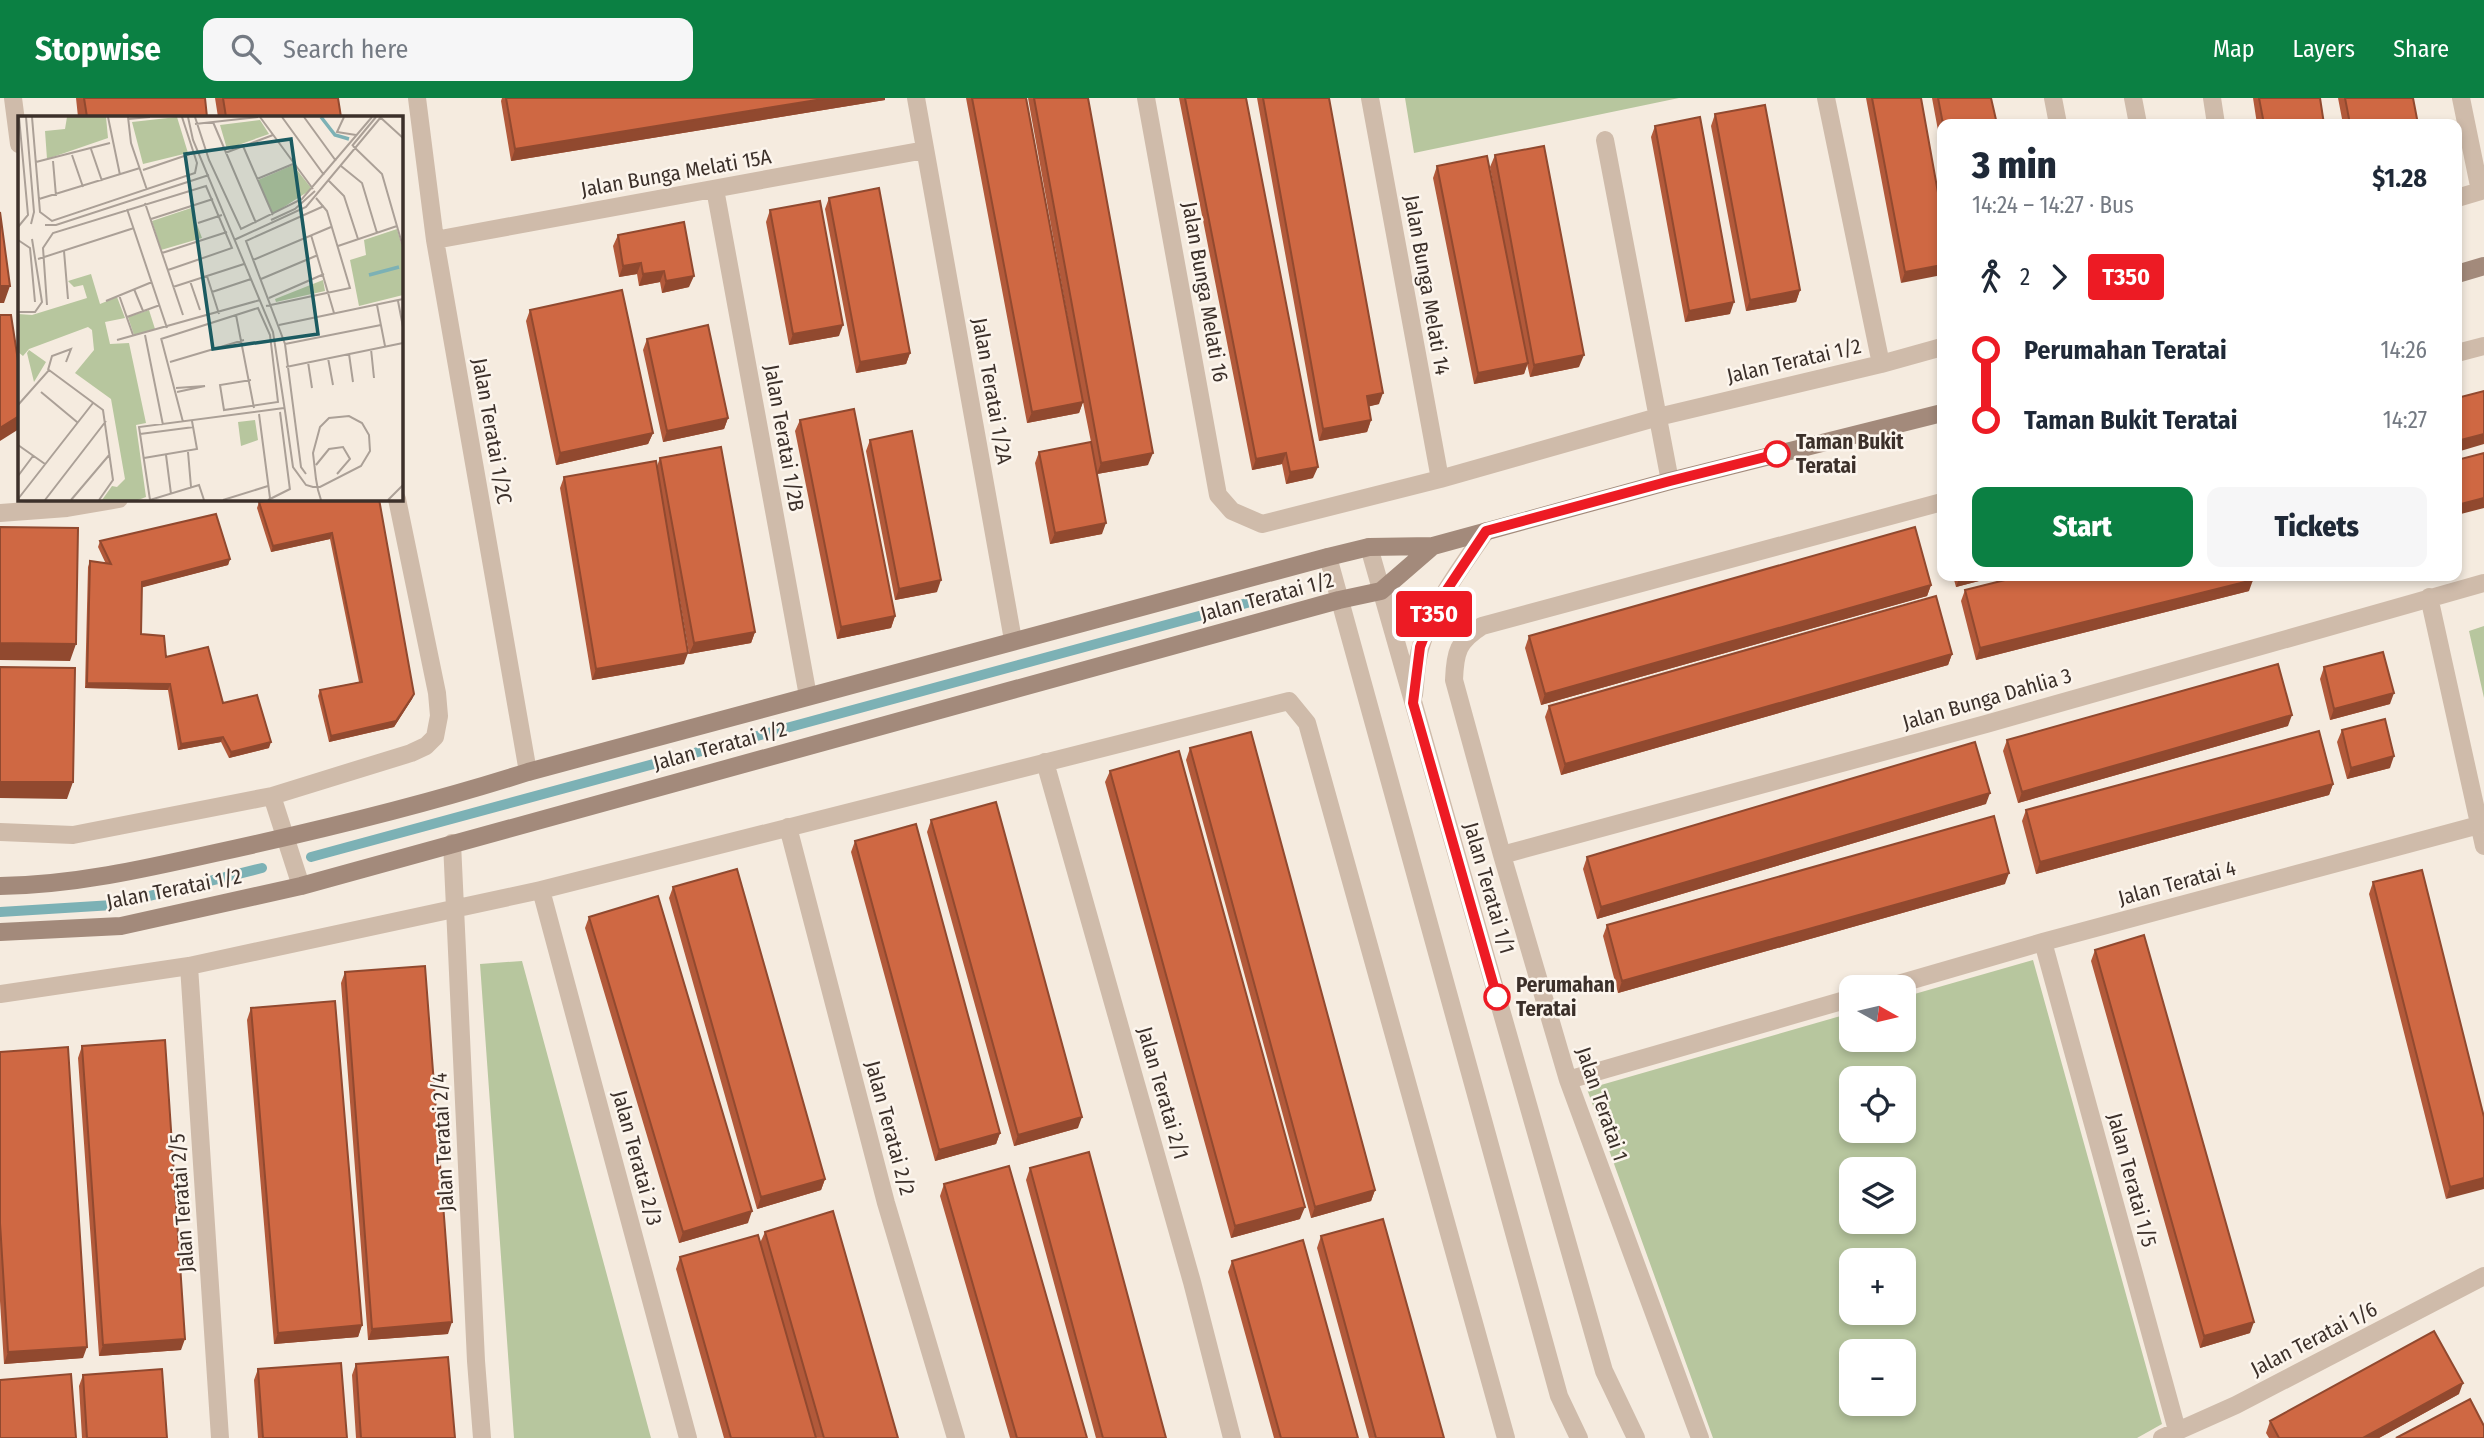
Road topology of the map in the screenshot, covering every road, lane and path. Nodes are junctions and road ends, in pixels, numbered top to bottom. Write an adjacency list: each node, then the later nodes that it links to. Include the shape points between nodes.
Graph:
1 (13, 98): 14 (street)
2 (417, 98): 20 (street, Jalan Teratai 1/2C)
3 (916, 98): 16 (street, Jalan Teratai 1/2A)
4 (1146, 98): 31 (street, Jalan Bunga Melati 16)
5 (1370, 98): 29 (street, Jalan Bunga Melati 14)
6 (1826, 98): 26 (street)
7 (2053, 98): 11 (street)
8 (2133, 98): 12 (street)
9 (2212, 98): 13 (street)
10 (2461, 98): 18 (street)
11 (2057, 119)
12 (2137, 119)
13 (2215, 119)
14 (18, 136)
15 (1605, 140): 28 (street)
16 (925, 150): 17 (street, Jalan Bunga Melati 15A); 45 (street, Jalan Teratai 1/2A)
17 (715, 189): 20 (street, Jalan Bunga Melati 15A); 46 (street, Jalan Teratai 1/2B)
18 (2482, 191): 19 (street)
19 (2462, 197)
20 (435, 240): 49 (street, Jalan Teratai 1/2C)
21 (2484, 266): 22 (main road)
22 (2462, 273)
23 (2484, 346): 25 (street)
24 (1937, 348): 26 (street, Jalan Teratai 1/2)
25 (2462, 352)
26 (1881, 364): 28 (street, Jalan Teratai 1/2)
27 (1937, 414): 30 (main road, Jalan Teratai 1/2)
28 (1658, 417): 29 (street, Jalan Teratai 1/2); 30 (street)
29 (1440, 479): 31 (street, Jalan Teratai 1/2, via 1262,524 1233,511)
30 (1670, 481): 37 (main road, Jalan Teratai 1/2)
31 (1219, 495)
32 (106, 500): 34 (street)
33 (397, 500): 50 (street, via 437,693 435,737 411,753)
34 (66, 503): 36 (street)
35 (1937, 503): 57 (street, Jalan Teratai 1, via 1482,626 1468,635 1455,655 1454,680)
36 (0, 513)
37 (1486, 531): 38 (main road, Jalan Teratai 1/2); 47 (street, via 1432,617 1420,647)
38 (1433, 546): 39 (main road, Jalan Teratai 1/2); 42 (main road, Jalan Teratai 1/2)
39 (1369, 547): 40 (main road, Jalan Teratai 1/2); 42 (street, Jalan Teratai 1/1)
40 (1328, 557): 44 (street); 45 (main road, Jalan Teratai 1/2)
41 (2484, 583): 43 (street, Jalan Bunga Dahlia 3)
42 (1381, 591): 44 (main road, Jalan Teratai 1/2); 47 (street, Jalan Teratai 1/1)
43 (2429, 597): 51 (street); 57 (street, Jalan Bunga Dahlia 3, via 1986,724)
44 (1339, 600): 55 (main road, Jalan Teratai 1/2); 77 (street, via 1559,1396)
45 (1013, 640): 46 (main road, Jalan Teratai 1/2)
46 (808, 696): 49 (main road, Jalan Teratai 1/2)
47 (1413, 703): 78 (street, Jalan Teratai 1/1, via 1604,1371)
48 (1045, 762): 52 (street); 75 (street, Jalan Teratai 2/1, via 1189,1269); 76 (street, via 1289,701 1307,723)
49 (528, 772): 54 (main road, Jalan Teratai 1/2)
50 (272, 796): 53 (street, via 73,835); 54 (street)
51 (2479, 825): 56 (street); 63 (street, Jalan Teratai 4)
52 (788, 827): 60 (street); 74 (street, Jalan Teratai 2/2, via 886,1203)
53 (0, 832)
54 (286, 838): 58 (main road, Jalan Teratai 1/2, via 115,875); 59 (street)
55 (452, 843): 59 (main road, Jalan Teratai 1/2); 61 (street, Jalan Teratai 2/4)
56 (2484, 846)
57 (1502, 855): 68 (street, Jalan Teratai 1)
58 (0, 886)
59 (301, 886): 62 (main road, Jalan Teratai 1/2, via 121,926)
60 (541, 890): 61 (street); 73 (street, Jalan Teratai 2/3)
61 (455, 909): 64 (street); 72 (street, Jalan Teratai 2/4)
62 (0, 932)
63 (2043, 942): 65 (street, Jalan Teratai 4); 70 (street, Jalan Teratai 1/5)
64 (189, 966): 66 (street); 71 (street, Jalan Teratai 2/5)
65 (1916, 979)
66 (0, 994)
67 (1839, 1002): 68 (street)
68 (1568, 1080): 79 (street, Jalan Teratai 1)
69 (2484, 1276): 70 (street, Jalan Teratai 1/6, via 2236,1405)
70 (2170, 1434)
71 (220, 1438)
72 (482, 1438)
73 (688, 1438)
74 (956, 1438)
75 (1232, 1438)
76 (1506, 1438)
77 (1579, 1438)
78 (1636, 1438)
79 (1700, 1438)

